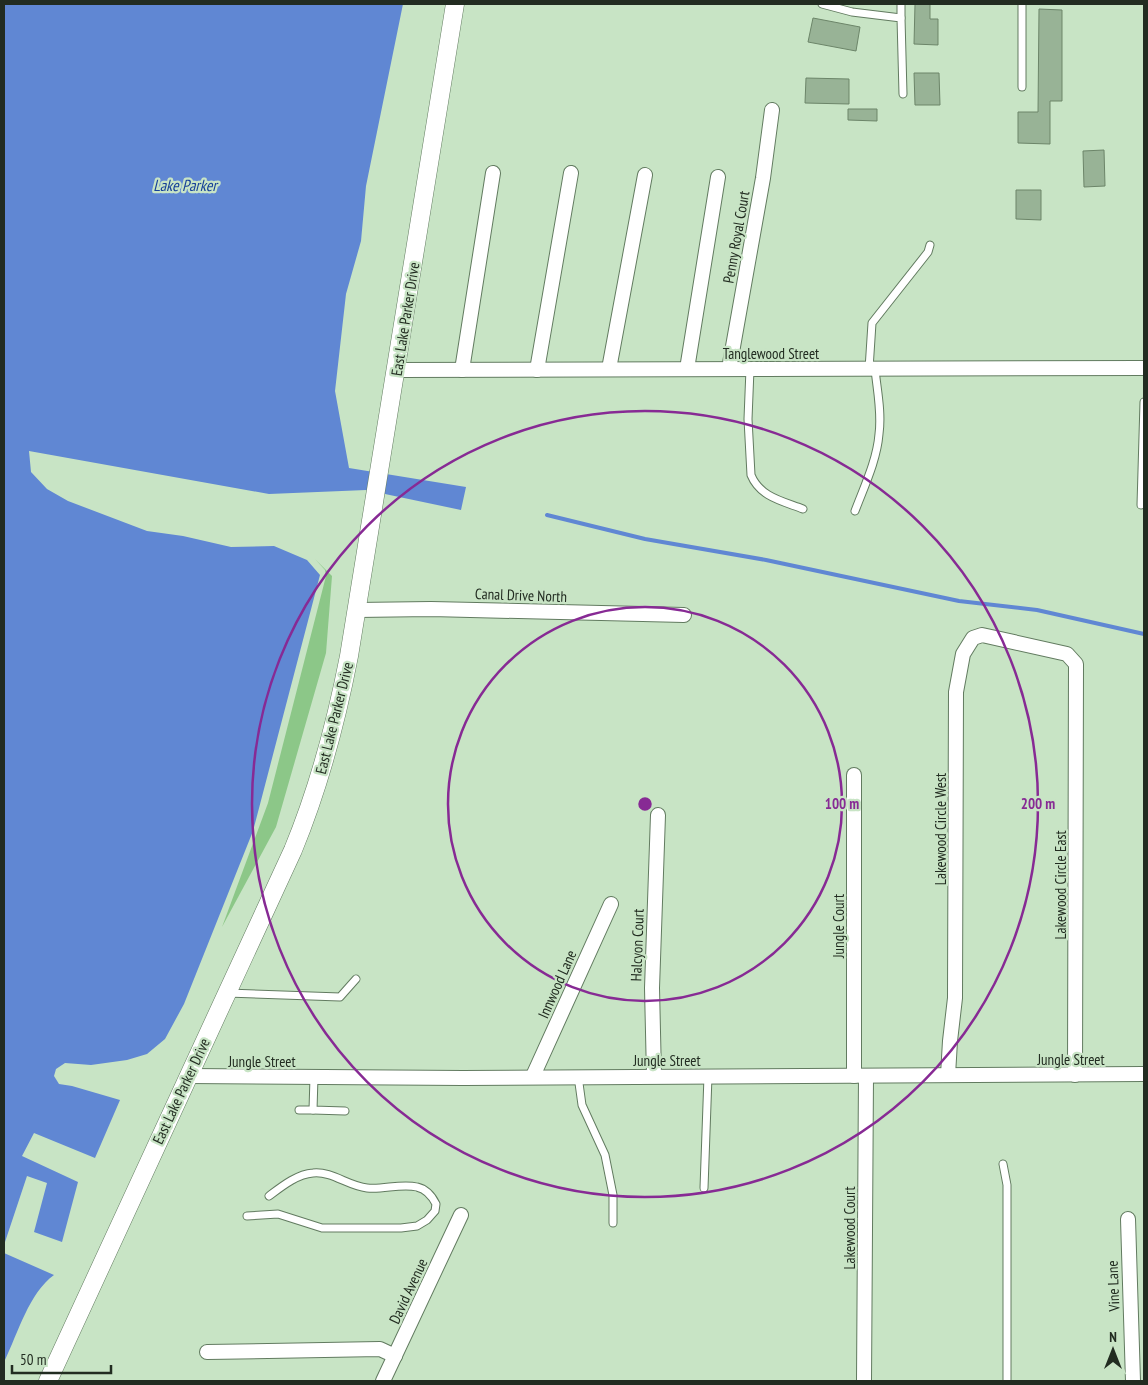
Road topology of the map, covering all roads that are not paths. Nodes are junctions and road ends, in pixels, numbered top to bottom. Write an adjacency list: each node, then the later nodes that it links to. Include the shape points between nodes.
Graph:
1 (455, 4): 18 (street, East Lake Parker Drive)
2 (822, 4): 5 (lane, via 852,12)
3 (901, 4): 5 (lane)
4 (1022, 4): 6 (lane)
5 (901, 18): 7 (lane)
6 (1022, 87)
7 (903, 94)
8 (772, 110): 22 (street, Penny Royal Court)
9 (493, 173): 19 (street)
10 (571, 173): 20 (street)
11 (645, 175): 21 (street)
12 (718, 177): 15 (street)
13 (930, 245): 17 (lane, via 925,256 872,323)
14 (1144, 368): 17 (street, Tanglewood Street)
15 (687, 369): 21 (street, Tanglewood Street); 22 (street, Tanglewood Street)
16 (750, 369): 17 (street, Tanglewood Street); 22 (street, Tanglewood Street); 25 (lane, via 748,419 754,483 763,492)
17 (872, 369): 26 (lane, via 879,399 879,434)
18 (397, 370): 19 (street, Tanglewood Street); 27 (street, East Lake Parker Drive)
19 (462, 370): 20 (street, Tanglewood Street)
20 (537, 370): 21 (street, Tanglewood Street)
21 (609, 370)
22 (729, 370)
23 (1144, 402): 24 (lane)
24 (1141, 505)
25 (803, 509)
26 (855, 511)
27 (357, 610): 28 (street, Canal Drive North); 34 (street, East Lake Parker Drive, via 340,704 320,779 293,850)
28 (684, 615)
29 (1022, 644): 36 (street, Lakewood Circle West, via 976,636 968,642 958,674 955,998); 37 (street, Lakewood Circle East, via 1067,654 1076,664)
30 (854, 775): 43 (street, Jungle Court)
31 (658, 815): 41 (street, Halcyon Court, via 652,988)
32 (611, 904): 39 (street, Innwood Lane)
33 (356, 979): 34 (lane, via 340,997)
34 (227, 993): 38 (street, East Lake Parker Drive)
35 (1144, 1074): 37 (street, Jungle Street)
36 (948, 1075): 37 (street, Jungle Street); 43 (street, Jungle Street)
37 (1076, 1075)
38 (189, 1076): 44 (street, Jungle Street); 57 (street, East Lake Parker Drive)
39 (533, 1076): 40 (street, Jungle Street); 44 (street, Jungle Street)
40 (578, 1076): 41 (street, Jungle Street); 54 (lane, via 582,1106 605,1155 613,1195)
41 (654, 1076): 42 (street, Jungle Street)
42 (708, 1076): 43 (street, Jungle Street); 49 (lane)
43 (860, 1076): 59 (street, Lakewood Court)
44 (314, 1077): 46 (lane)
45 (299, 1110): 46 (lane)
46 (313, 1110): 47 (lane)
47 (345, 1111)
48 (1003, 1164): 60 (lane, via 1007,1185)
49 (704, 1188)
50 (269, 1196): 52 (lane, via 288,1182 322,1172 343,1182 368,1188 417,1187 426,1191 436,1204 427,1220 417,1226 401,1228 322,1228 278,1214)
51 (461, 1215): 56 (street, David Avenue)
52 (247, 1216)
53 (1128, 1219): 61 (street, Vine Lane)
54 (613, 1223)
55 (207, 1352): 56 (street, via 380,1349)
56 (395, 1356): 58 (street, David Avenue)
57 (48, 1381)
58 (383, 1381)
59 (864, 1381)
60 (1007, 1381)
61 (1133, 1381)

